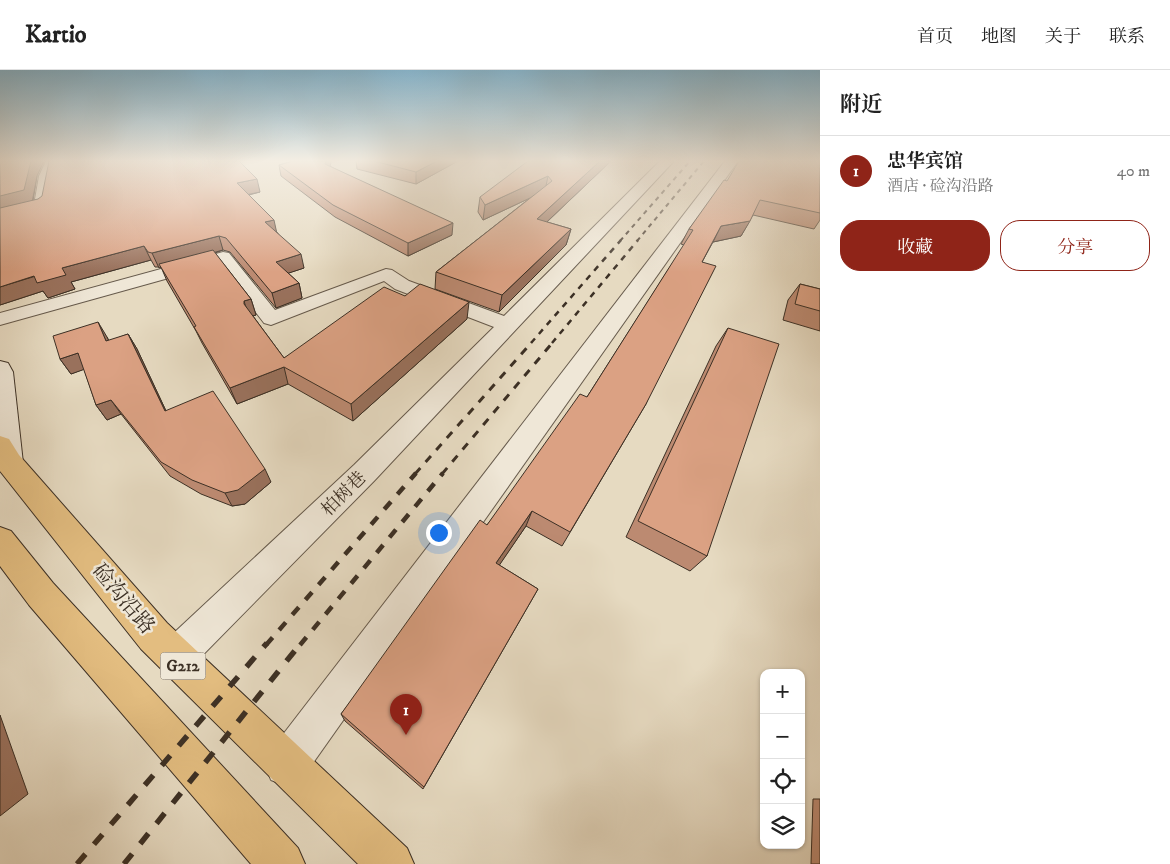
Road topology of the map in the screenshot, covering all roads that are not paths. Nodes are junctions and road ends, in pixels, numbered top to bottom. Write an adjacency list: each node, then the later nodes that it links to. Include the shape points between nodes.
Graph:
1 (42, 198): 4 (street, via 40,208)
2 (632, 198): 6 (street, 柏树巷)
3 (705, 198): 11 (street)
4 (0, 218)
5 (0, 319): 6 (street, via 223,257 271,319 386,274 402,285)
6 (508, 325): 10 (street, 柏树巷, via 364,473)
7 (0, 368): 8 (street)
8 (4, 454): 10 (highway, 硷沟沿路 / G212, via 154,636)
9 (0, 542): 12 (highway, via 41,594)
10 (175, 657): 11 (highway, 硷沟沿路 / G212)
11 (286, 765): 13 (highway, 硷沟沿路 / G212)
12 (282, 864)
13 (391, 864)

